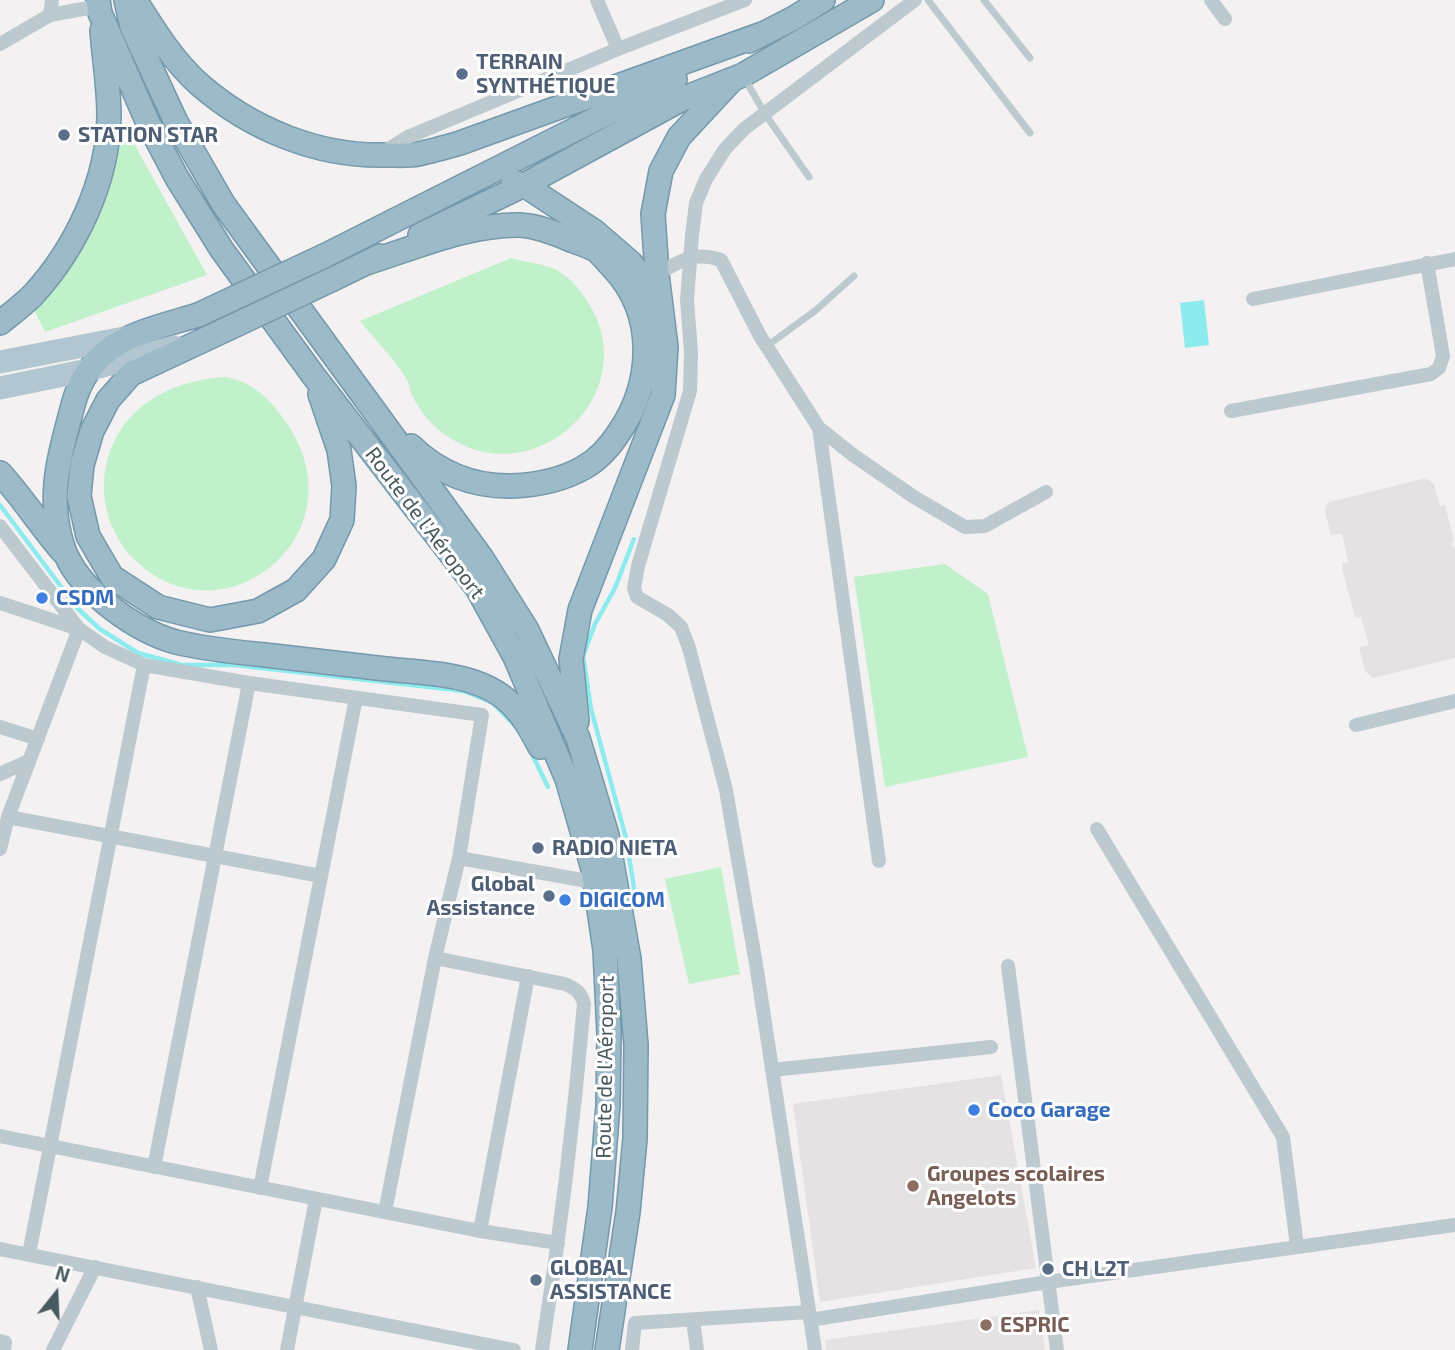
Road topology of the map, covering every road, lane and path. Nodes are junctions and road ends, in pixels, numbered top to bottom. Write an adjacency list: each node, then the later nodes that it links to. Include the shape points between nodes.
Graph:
1 (52, 0): 13 (street)
2 (125, 0): 43 (highway, Route de l'Aéroport, via 132,27 176,122 224,205)
3 (135, 0): 22 (highway, via 165,47 198,84 234,111 271,131 331,152)
4 (597, 0): 17 (street)
5 (745, 0): 17 (street)
6 (822, 0): 15 (highway)
7 (872, 0): 19 (highway)
8 (915, 0): 20 (street)
9 (928, 0): 21 (lane)
10 (984, 0): 18 (lane)
11 (1211, 0): 14 (street)
12 (99, 6): 13 (street); 34 (highway, via 109,116 91,203 56,266); 40 (highway, Route de l'Aéroport, via 148,124 177,178 222,250)
13 (50, 15): 16 (street)
14 (1225, 19)
15 (762, 34): 22 (highway, via 460,143 416,155); 23 (highway)
16 (0, 44)
17 (618, 49): 22 (street, via 408,137)
18 (1030, 58)
19 (737, 78): 20 (lane); 25 (highway, via 681,99); 30 (highway, via 679,137 661,171 653,214)
20 (765, 114): 24 (lane); 26 (street, via 725,149 706,179 696,203)
21 (1030, 133)
22 (378, 155)
23 (489, 175): 25 (highway); 35 (highway, bridge, via 198,314)
24 (809, 177)
25 (524, 184): 28 (highway); 33 (highway, via 594,231 631,263)
26 (690, 257): 30 (street); 37 (street, via 706,255 721,260); 74 (street, via 690,391 634,588 637,597 681,627 689,648 726,790)
27 (1455, 259): 29 (street)
28 (366, 263): 36 (highway, bridge); 43 (highway, via 463,233 521,225 548,230 597,251 624,280 638,306 645,339 645,376 632,414 611,445 584,468 552,480 491,486 457,478 423,458)
29 (1427, 263): 32 (street); 42 (street, via 1443,356 1439,368 1431,374)
30 (657, 274): 33 (highway)
31 (855, 276): 37 (lane)
32 (1254, 299)
33 (659, 303): 57 (highway, via 666,347 663,395 580,610 571,659)
34 (0, 323)
35 (124, 338): 38 (main road); 39 (highway)
36 (205, 339): 39 (main road); 40 (highway, via 131,374 108,400 82,465 79,496 88,536 112,577 158,607 210,620 258,611 296,590 324,559 342,520 344,486 339,450)
37 (767, 346): 44 (street)
38 (0, 362)
39 (88, 370): 41 (main road); 48 (highway, via 77,391 56,474 56,514)
40 (313, 374): 68 (highway, Route de l'Aéroport, via 483,599 515,657 567,779)
41 (0, 388)
42 (1231, 411)
43 (377, 412): 57 (highway, Route de l'Aéroport, via 481,556 527,630)
44 (818, 428): 46 (street, via 914,497 965,527 985,526); 67 (street)
45 (0, 473): 48 (highway)
46 (1046, 492)
47 (0, 526): 50 (street)
48 (66, 555): 68 (highway, via 104,602 128,621 176,642 442,675 476,683 502,696 523,715 541,749)
49 (0, 603): 50 (street)
50 (79, 629): 51 (street); 58 (street)
51 (144, 666): 52 (street); 63 (street)
52 (249, 683): 53 (street); 65 (street)
53 (356, 698): 66 (street, via 482,715); 69 (street)
54 (1455, 701): 55 (street)
55 (1356, 725)
56 (0, 727): 58 (street)
57 (578, 738): 101 (highway, Route de l'Aéroport, via 607,835 629,959 636,1045 635,1139)
58 (38, 739): 59 (street)
59 (29, 761): 60 (street); 61 (street)
60 (0, 774)
61 (8, 817): 63 (street); 64 (street)
62 (1097, 829): 84 (street, via 1283,1137)
63 (110, 837): 65 (street); 76 (street)
64 (0, 849)
65 (215, 857): 69 (street); 77 (street)
66 (459, 858): 68 (street); 70 (street)
67 (879, 861)
68 (593, 875): 100 (highway, Route de l'Aéroport, via 605,950 608,1105 600,1207)
69 (321, 876): 78 (street)
70 (435, 958): 72 (street); 80 (street)
71 (1008, 967): 88 (street)
72 (528, 976): 82 (street); 83 (street, via 576,989 584,1004)
73 (991, 1048): 74 (street)
74 (772, 1070): 91 (street)
75 (0, 1136): 76 (street)
76 (50, 1146): 77 (street); 86 (street)
77 (154, 1167): 78 (street)
78 (260, 1188): 79 (street)
79 (316, 1199): 80 (street); 90 (street)
80 (385, 1212): 82 (street)
81 (1455, 1225): 84 (street)
82 (480, 1231): 83 (street)
83 (558, 1243): 99 (street)
84 (1297, 1246): 88 (street)
85 (0, 1249): 86 (street)
86 (29, 1254): 87 (street)
87 (95, 1267): 89 (street); 95 (street)
88 (1048, 1282): 91 (street); 105 (street)
89 (197, 1287): 90 (street); 96 (street)
90 (295, 1307): 97 (street); 98 (street)
91 (810, 1316): 92 (street); 104 (street)
92 (693, 1320): 102 (street, via 635,1323); 103 (street)
93 (0, 1341): 94 (street, via 5,1342)
94 (4, 1350)
95 (53, 1350)
96 (211, 1350)
97 (287, 1350)
98 (514, 1350)
99 (542, 1350)
100 (580, 1350)
101 (607, 1350)
102 (632, 1350)
103 (697, 1350)
104 (815, 1350)
105 (1057, 1350)

